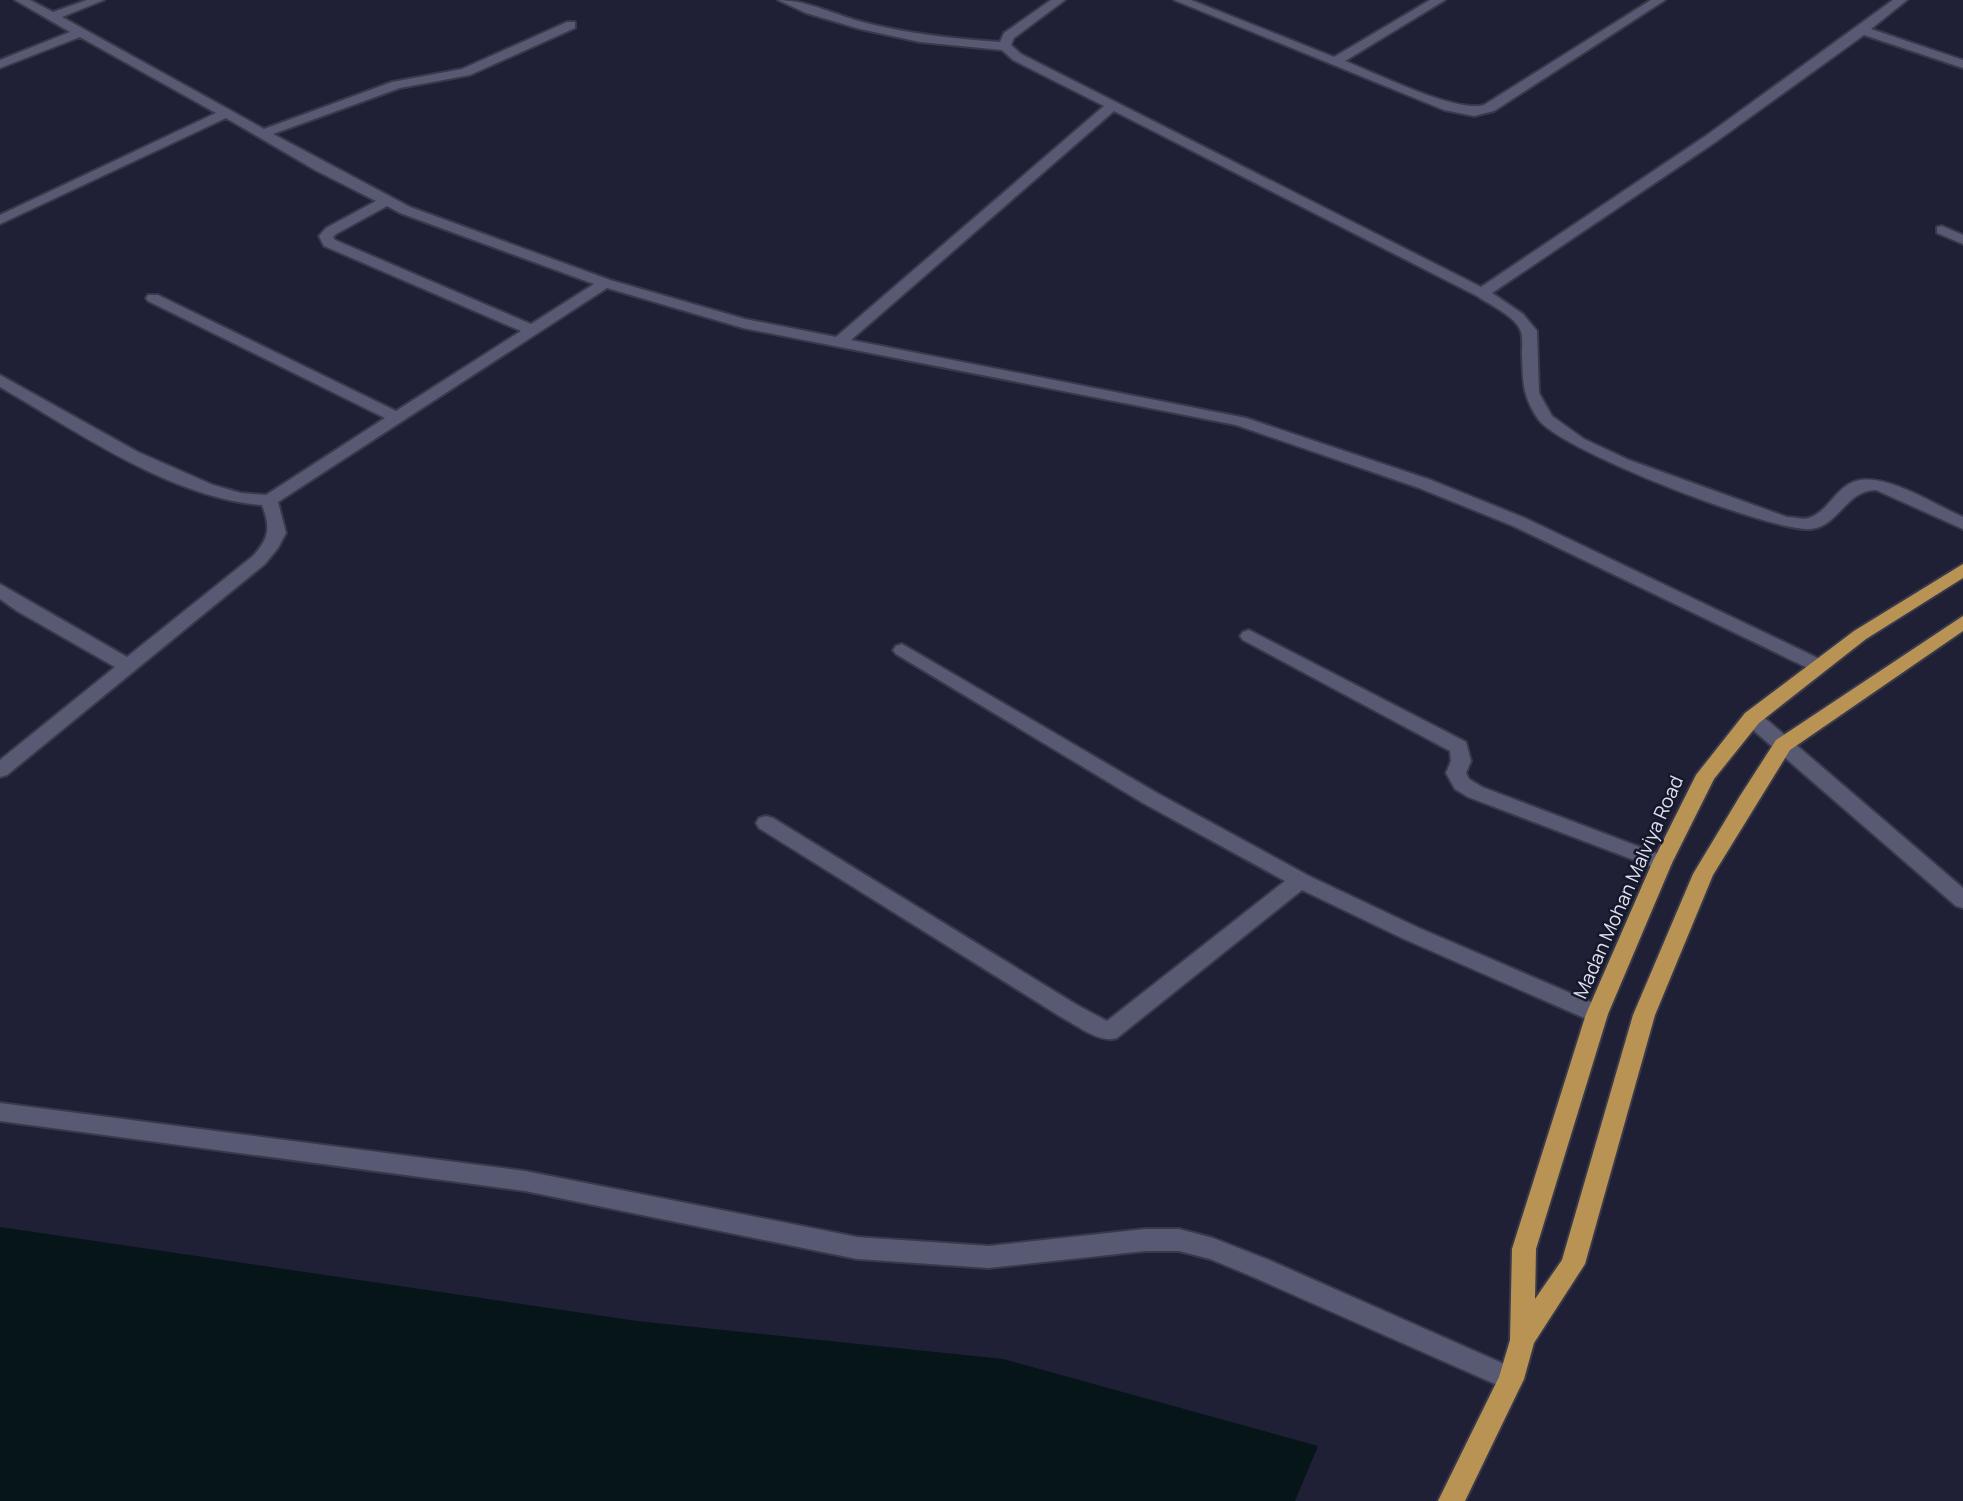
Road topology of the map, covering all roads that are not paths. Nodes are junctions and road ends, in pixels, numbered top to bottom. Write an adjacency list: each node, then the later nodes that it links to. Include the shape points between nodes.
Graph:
1 (21, 0): 9 (street)
2 (98, 0): 9 (street)
3 (784, 0): 13 (street, via 852,23 915,37)
4 (1059, 0): 13 (street, via 1008,36)
5 (1180, 0): 14 (street)
6 (1439, 0): 14 (street)
7 (1659, 0): 14 (street, via 1489,108 1474,112 1449,107)
8 (1901, 0): 11 (street)
9 (52, 17): 12 (street)
10 (571, 25): 19 (street, via 466,72 397,85)
11 (1862, 30): 16 (street); 25 (street)
12 (81, 33): 15 (street); 18 (street)
13 (1005, 46): 17 (street, via 1017,57)
14 (1334, 62)
15 (0, 64)
16 (1963, 64)
17 (1113, 104): 25 (street); 28 (street)
18 (226, 113): 19 (street); 21 (street)
19 (262, 134): 20 (street)
20 (387, 201): 24 (street); 27 (street, via 331,231 326,236 329,243)
21 (0, 220)
22 (1942, 230): 23 (street)
23 (1963, 240)
24 (605, 283): 27 (street); 28 (street, via 743,323)
25 (1482, 293): 32 (street, via 1518,317 1529,331 1531,393 1546,419 1578,442 1623,464 1785,522 1810,524 1825,516 1848,492 1861,485 1879,485)
26 (153, 298): 30 (street)
27 (532, 330): 30 (street)
28 (838, 343): 39 (street, via 1240,421 1507,517)
29 (0, 380): 31 (street, via 163,471 241,499)
30 (396, 417): 31 (street)
31 (269, 500): 38 (street, via 281,530 278,540)
32 (1963, 524)
33 (1963, 570): 39 (highway, Madan Mohan Malviya Road)
34 (0, 590): 38 (street)
35 (1963, 622): 41 (highway, Madan Mohan Malviya Road)
36 (1249, 636): 44 (street, via 1459,747 1461,761 1455,773 1475,792)
37 (902, 650): 45 (street, via 1083,760)
38 (128, 666): 42 (street)
39 (1819, 666): 40 (highway, Madan Mohan Malviya Road)
40 (1752, 718): 41 (street); 44 (highway, Madan Mohan Malviya Road, via 1706,775)
41 (1783, 745): 46 (street); 49 (highway, Madan Mohan Malviya Road, via 1703,874 1644,1015 1573,1264)
42 (0, 770)
43 (766, 823): 45 (street, via 1069,1012 1109,1032)
44 (1662, 863): 47 (highway, Madan Mohan Malviya Road)
45 (1300, 880): 47 (street)
46 (1963, 900)
47 (1597, 1013): 49 (highway, Madan Mohan Malviya Road, via 1524,1249)
48 (0, 1112): 50 (street, via 525,1181 857,1248 989,1257 1180,1240 1260,1268)
49 (1522, 1340): 50 (highway, Madan Mohan Malviya Road)
50 (1511, 1380): 51 (highway, Madan Mohan Malviya Road)
51 (1451, 1501)

